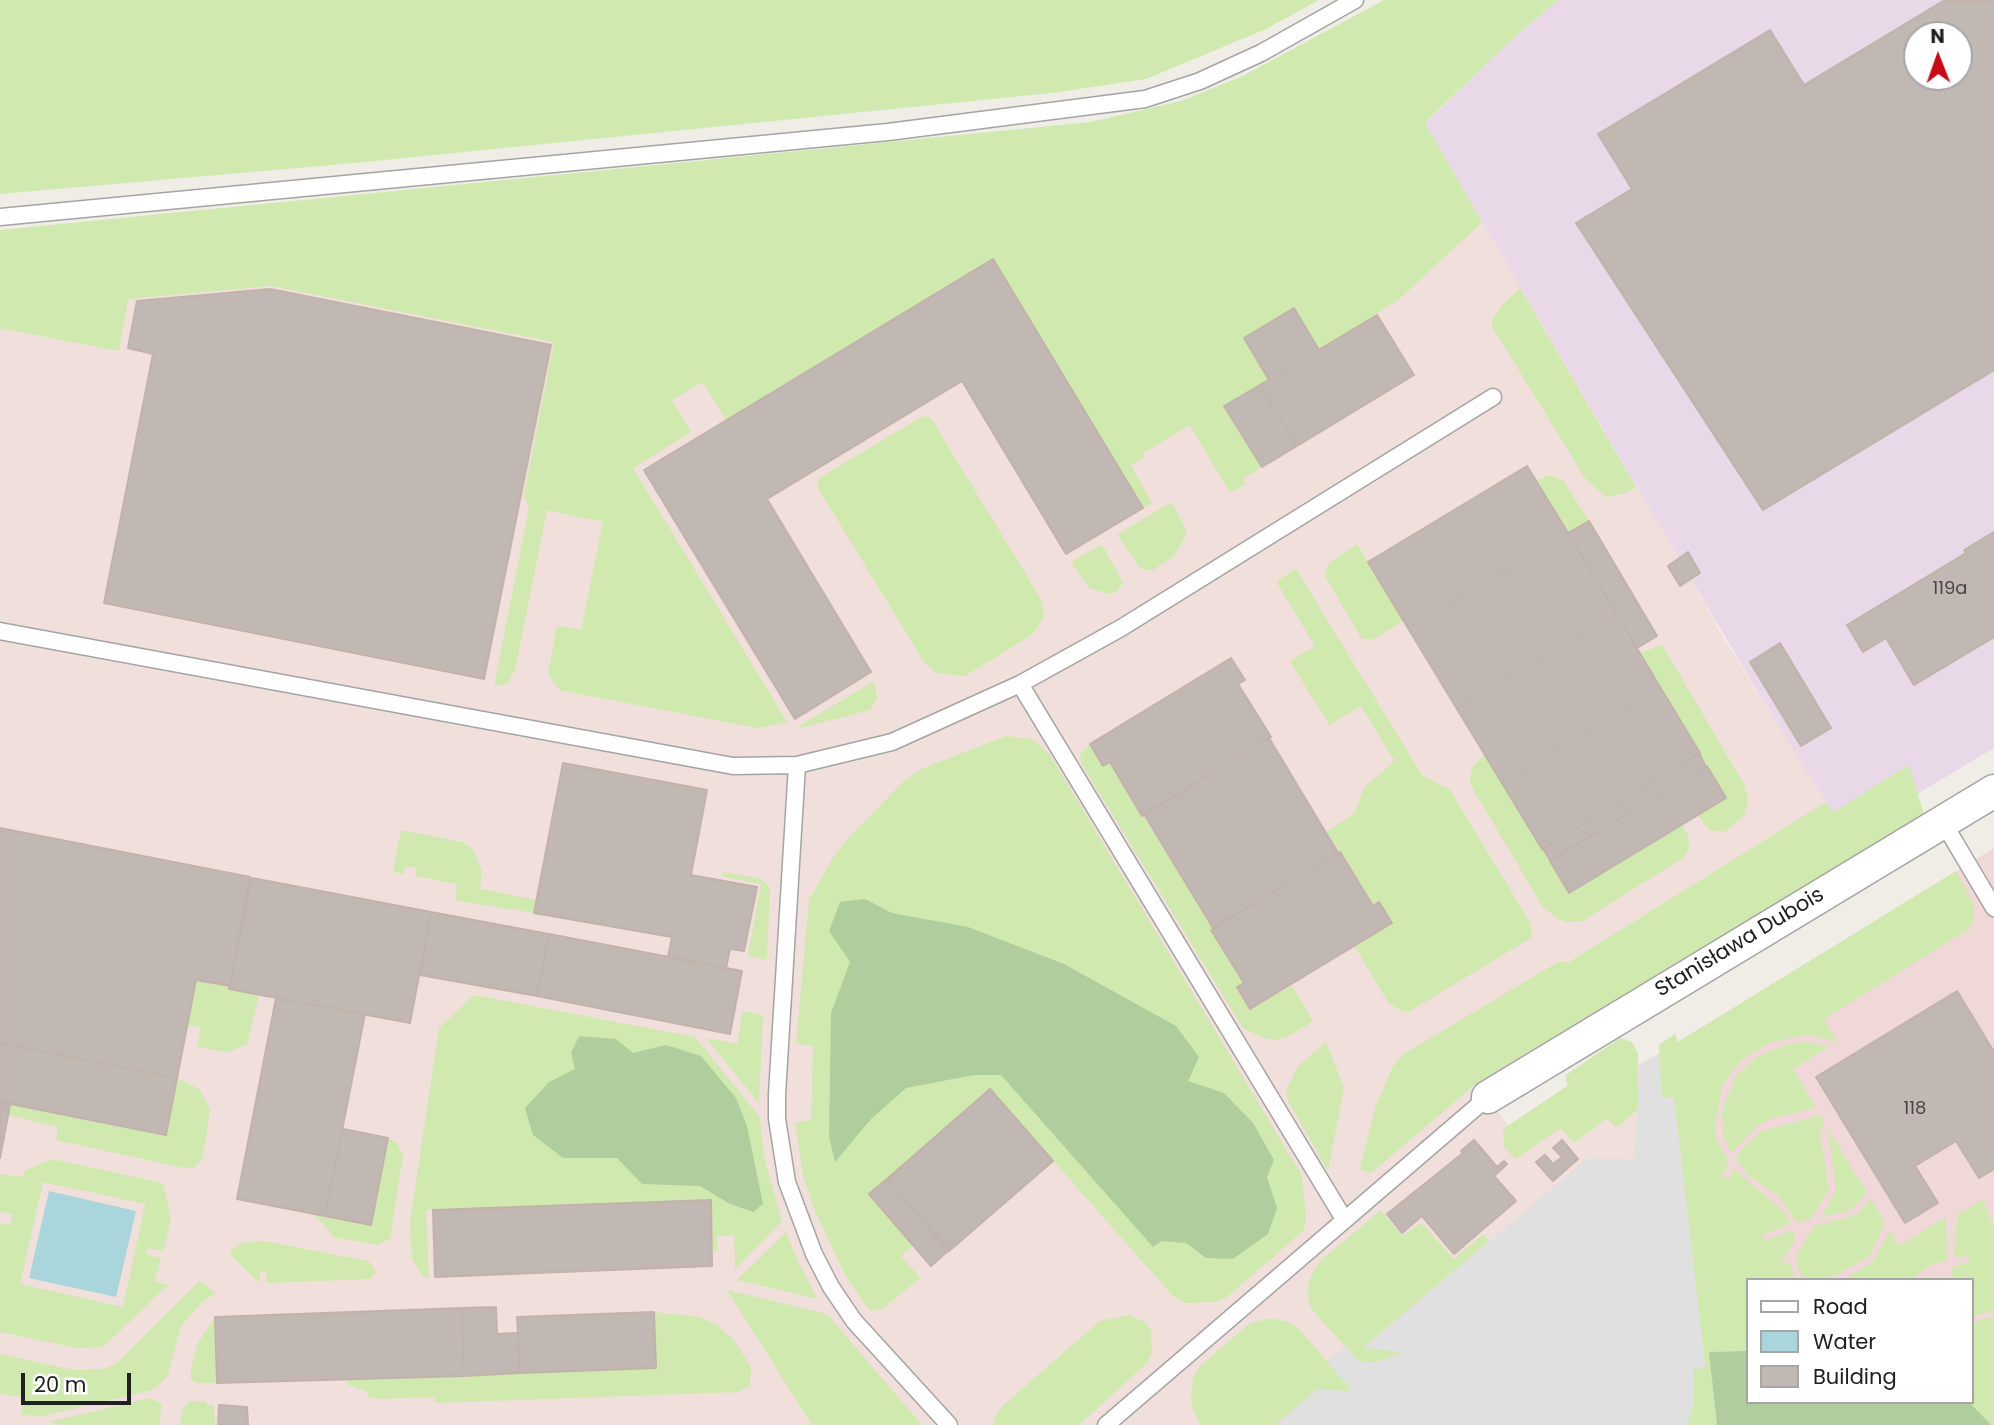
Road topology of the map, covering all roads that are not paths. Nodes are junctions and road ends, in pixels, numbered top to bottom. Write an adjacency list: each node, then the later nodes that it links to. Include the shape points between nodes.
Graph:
1 (1355, 0): 2 (lane, via 1200,81 1134,101 888,132)
2 (0, 216)
3 (1493, 397): 5 (lane, via 1121,628)
4 (0, 631): 6 (lane, via 733,766)
5 (1020, 684): 6 (lane, via 892,741); 11 (lane)
6 (797, 765): 12 (lane, via 777,1094 788,1182 831,1287 854,1321)
7 (1994, 791): 8 (street, Stanisława Dubois)
8 (1943, 822): 9 (lane); 10 (street, Stanisława Dubois)
9 (1994, 908)
10 (1488, 1097): 11 (lane)
11 (1343, 1219): 13 (lane)
12 (948, 1425)
13 (1106, 1425)

